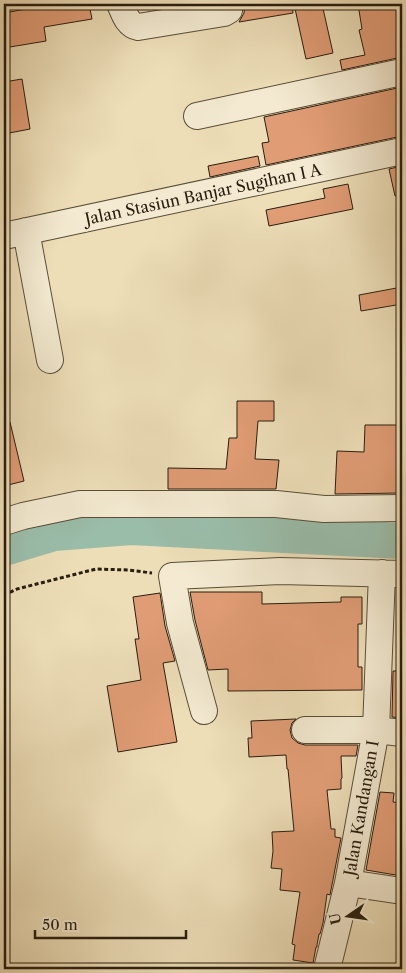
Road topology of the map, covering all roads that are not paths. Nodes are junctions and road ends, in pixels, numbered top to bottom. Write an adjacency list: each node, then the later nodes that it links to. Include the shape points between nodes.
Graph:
1 (120, 4): 2 (street, via 130,23 138,26 224,13)
2 (230, 4)
3 (402, 72): 4 (street)
4 (198, 116)
5 (402, 151): 6 (street, Jalan Stasiun Banjar Sugihan I A)
6 (15, 234): 7 (street)
7 (50, 360)
8 (402, 508): 9 (street, via 80,504)
9 (4, 522)
10 (392, 574): 11 (street, via 280,570 172,576 180,623); 13 (street)
11 (204, 711)
12 (305, 730): 13 (street)
13 (376, 730): 14 (street, Jalan Kandangan I); 15 (street, Jalan Kandangan I)
14 (402, 733)
15 (348, 883): 16 (street); 17 (street, Jalan Kandangan I)
16 (402, 891)
17 (327, 969)

